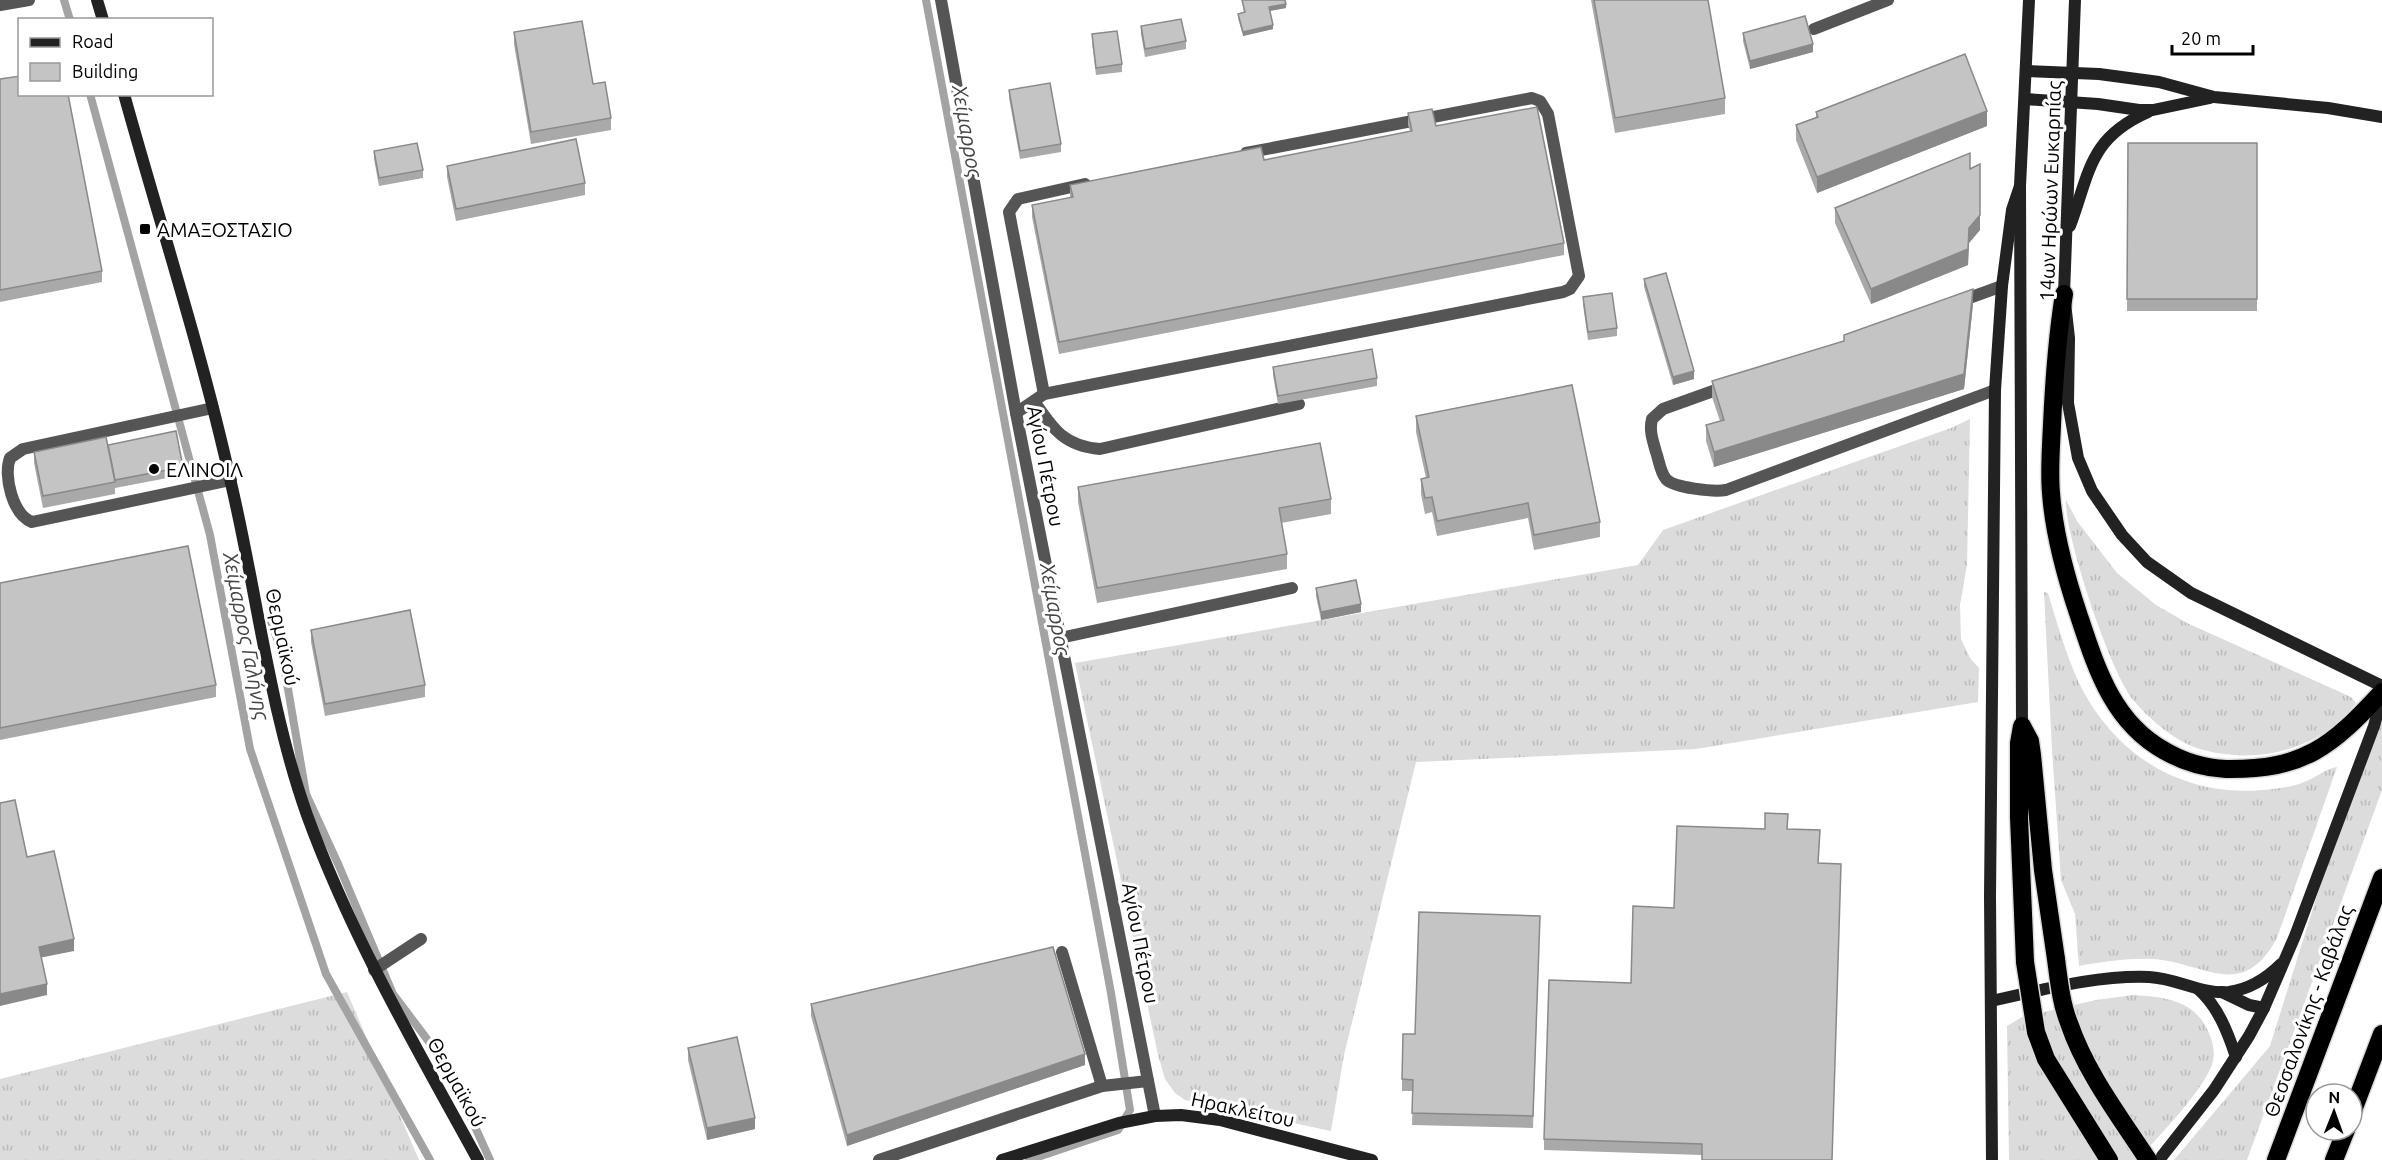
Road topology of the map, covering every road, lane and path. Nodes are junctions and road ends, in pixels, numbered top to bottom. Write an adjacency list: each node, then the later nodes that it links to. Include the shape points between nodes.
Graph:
1 (29, 0): 7 (street)
2 (97, 0): 8 (street)
3 (941, 0): 30 (street, Αγίου Πέτρου)
4 (1888, 0): 9 (street)
5 (2029, 0): 10 (street, 14ων Ηρώων Ευκαρπίας)
6 (2075, 0): 11 (street, 14ων Ηρώων Ευκαρπίας)
7 (0, 5)
8 (102, 18)
9 (1814, 29)
10 (2027, 71): 11 (street); 14 (street, 14ων Ηρώων Ευκαρπίας)
11 (2074, 72): 13 (street, via 2159,82); 15 (street, 14ων Ηρώων Ευκαρπίας)
12 (125, 96): 29 (street, Θερμαϊκού)
13 (2214, 97): 16 (street); 17 (street)
14 (2025, 99): 15 (street); 20 (street, 14ων Ηρώων Ευκαρπίας)
15 (2072, 102): 16 (street); 21 (street, 14ων Ηρώων Ευκαρπίας)
16 (2153, 110): 21 (street, via 2130,120 2098,150)
17 (2382, 117)
18 (1234, 155): 27 (street, via 1532,98 1540,101 1548,114 1579,276 1563,292)
19 (1095, 183): 27 (street, via 1025,196 1017,199 1009,212)
20 (2020, 186): 22 (street, via 2012,210); 37 (street, 14ων Ηρώων Ευκαρπίας)
21 (2066, 235): 23 (street, 14ων Ηρώων Ευκαρπίας)
22 (2002, 286): 24 (street); 26 (street)
23 (2064, 294): 34 (street, 14ων Ηρώων Ευκαρπίας, via 2069,338 2068,403 2074,438 2084,474 2112,523 2147,562 2191,593); 35 (highway, via 2056,346 2050,476 2053,515 2087,639 2108,693 2123,716 2149,742 2189,762 2221,769 2257,768 2317,751)
24 (1947, 306)
25 (1740, 381): 26 (street, via 1663,409 1652,419 1651,434 1668,480 1678,485 1726,490)
26 (1995, 390): 45 (street)
27 (1039, 398): 28 (street, via 1056,432 1082,447 1100,449); 30 (street)
28 (1299, 404)
29 (213, 408): 31 (street, Θερμαϊκού); 31 (street, via 23,449 10,458 7,474 19,514 32,522)
30 (1016, 413): 33 (street, Αγίου Πέτρου)
31 (231, 480): 42 (street, Θερμαϊκού, via 275,697 297,782 323,855)
32 (1292, 588): 33 (street)
33 (1060, 638): 49 (street, Αγίου Πέτρου)
34 (2382, 686)
35 (2382, 692)
36 (2382, 698): 41 (street)
37 (2022, 726): 59 (highway, bridge, via 2019,771 2025,962 2036,1032 2046,1059); 60 (highway, bridge, via 2030,741 2061,995 2077,1046)
38 (2382, 878): 62 (highway, Θεσσαλονίκης - Καβάλας)
39 (421, 939): 42 (street)
40 (1062, 952): 51 (street)
41 (2283, 962): 44 (street, via 2250,987); 46 (street)
42 (374, 970): 54 (street, Θερμαϊκού)
43 (2195, 987): 44 (street); 45 (street, via 2158,978 2119,978); 48 (street, via 2213,1007)
44 (2222, 992): 46 (street)
45 (1991, 1001): 58 (street)
46 (2264, 1008): 48 (street)
47 (2382, 1034): 50 (highway)
48 (2236, 1057): 61 (street)
49 (1148, 1081): 51 (street); 52 (street, Αγίου Πέτρου)
50 (2364, 1082)
51 (1102, 1086): 55 (street)
52 (1155, 1116): 56 (street, Ηρακλείτου, via 1119,1123); 57 (street, Ηρακλείτου, via 1220,1120)
53 (2341, 1142): 63 (highway)
54 (478, 1160)
55 (879, 1160)
56 (1002, 1160)
57 (1372, 1160)
58 (1992, 1160)
59 (2109, 1160)
60 (2148, 1160)
61 (2159, 1160)
62 (2276, 1160)
63 (2334, 1160)

